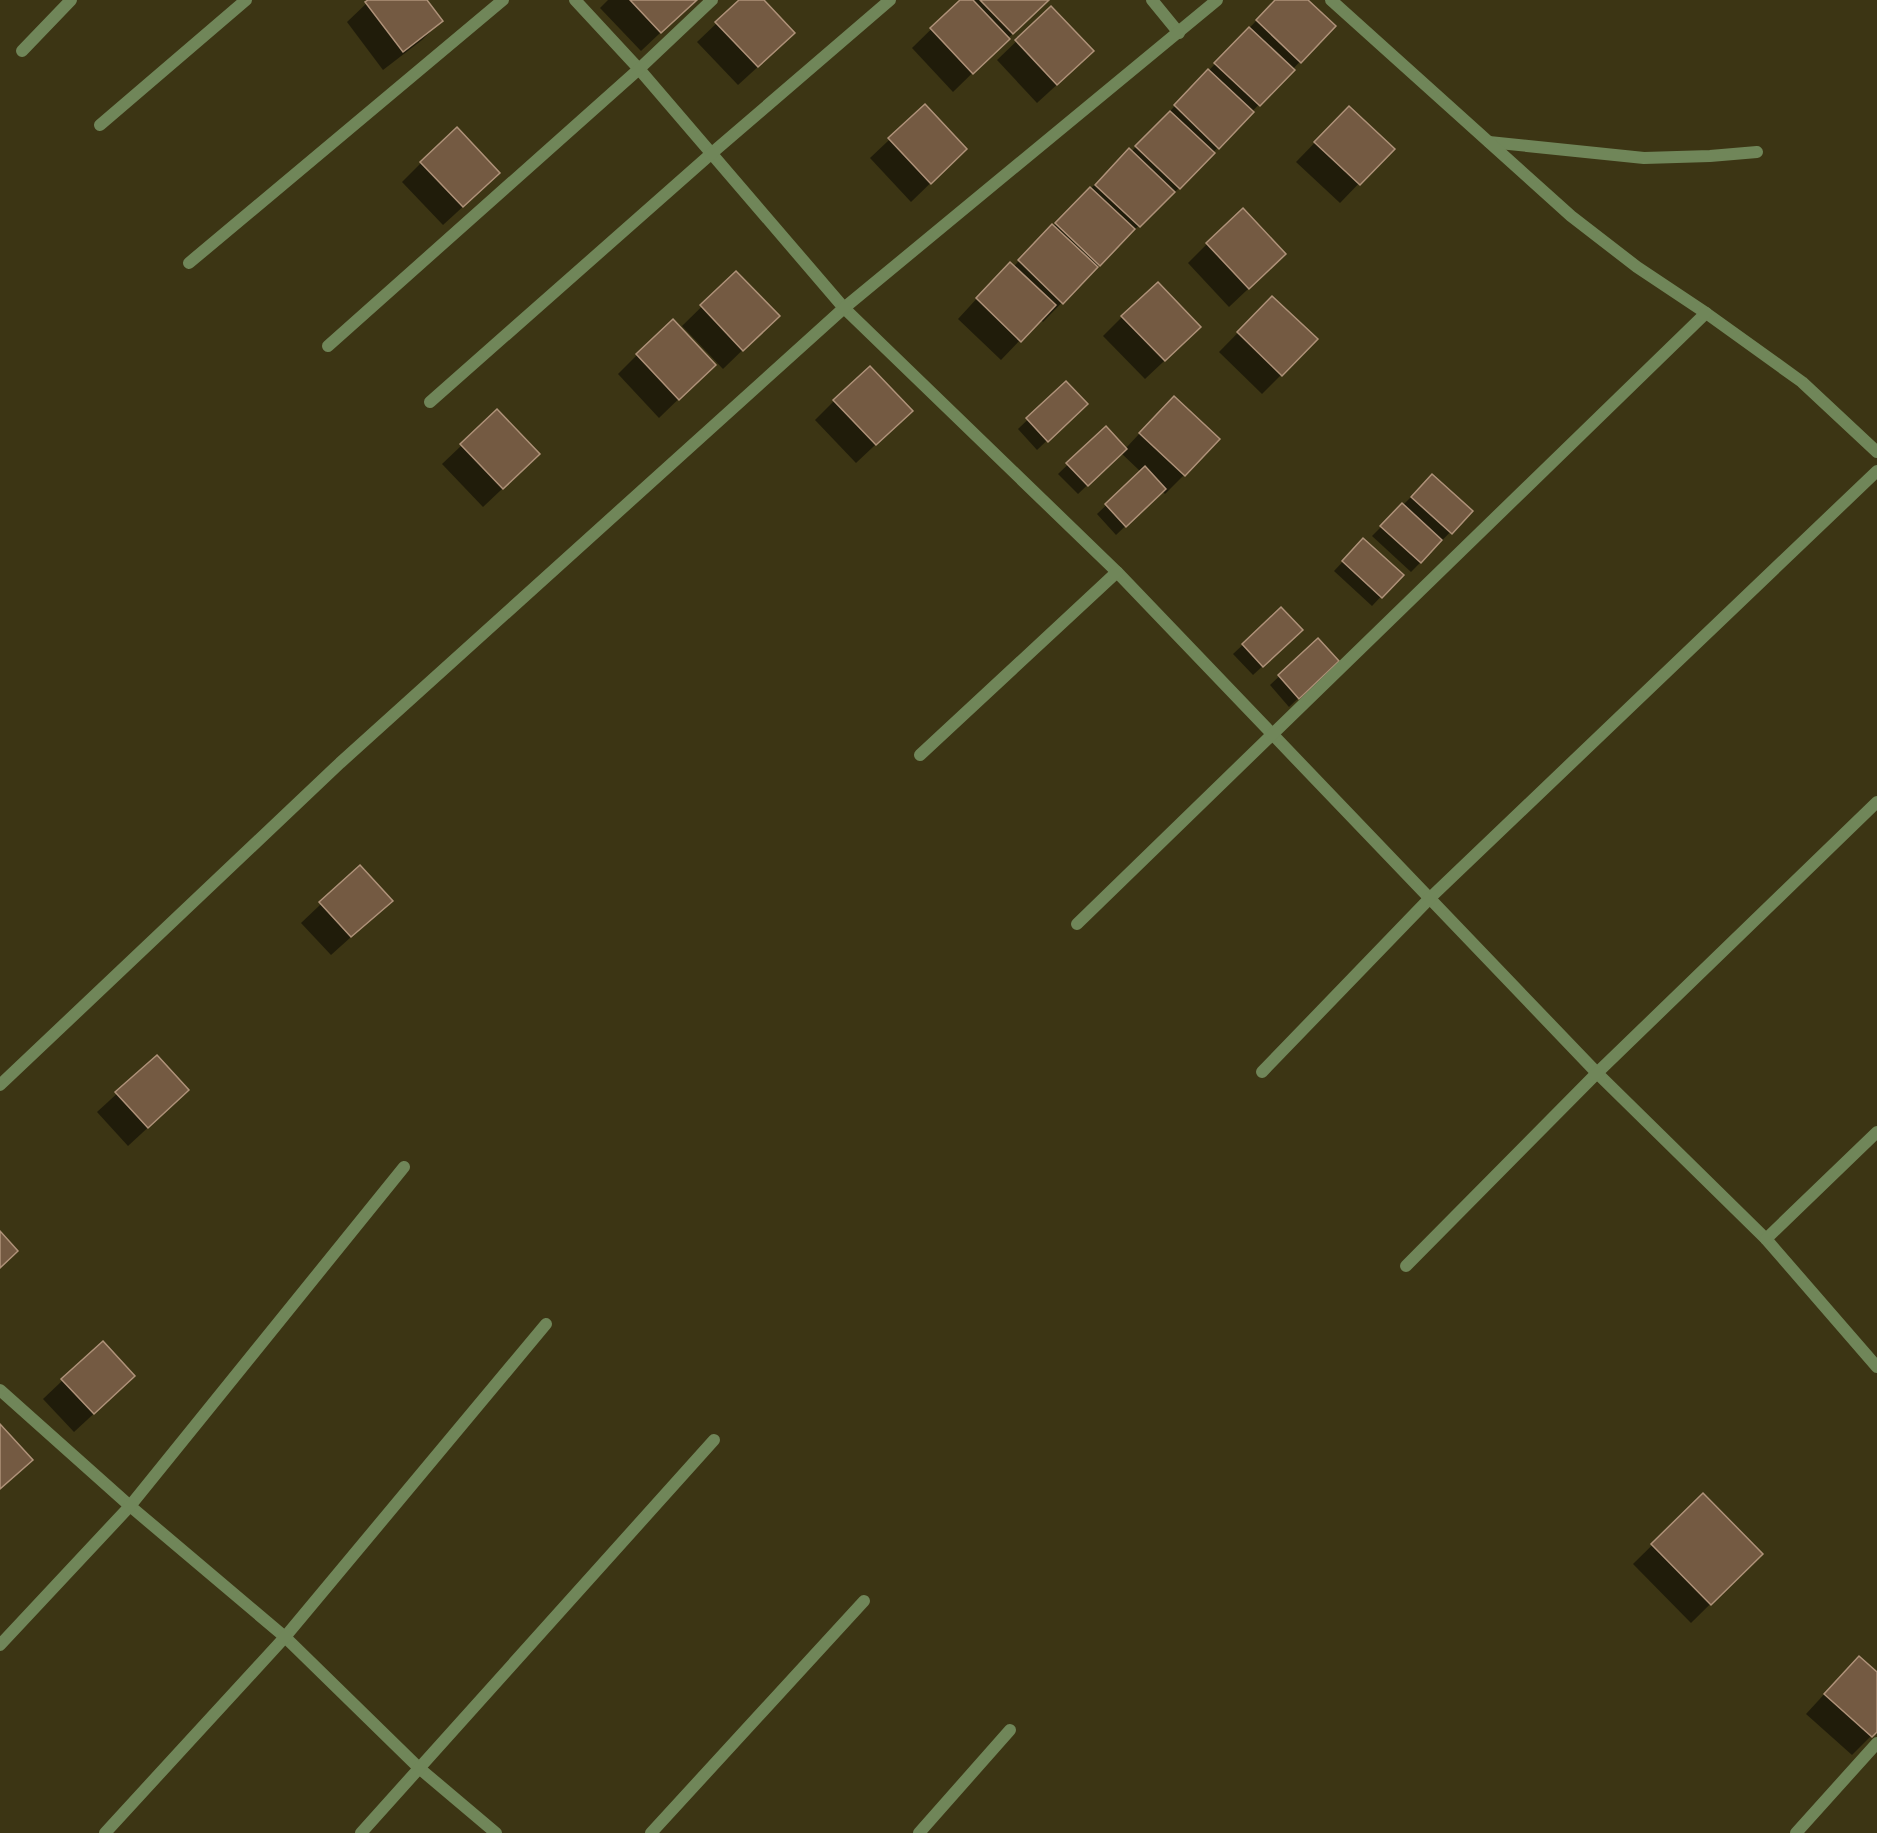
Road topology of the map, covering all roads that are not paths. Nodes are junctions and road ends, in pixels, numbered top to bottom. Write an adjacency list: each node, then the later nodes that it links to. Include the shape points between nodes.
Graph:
1 (71, 0): 11 (street)
2 (246, 0): 13 (street)
3 (503, 0): 17 (street)
4 (575, 0): 12 (street)
5 (712, 0): 12 (street)
6 (890, 0): 16 (street)
7 (1152, 0): 10 (street)
8 (1217, 0): 10 (street)
9 (1331, 0): 14 (street)
10 (1179, 33): 18 (street)
11 (22, 51)
12 (639, 69): 16 (street); 20 (street)
13 (100, 125)
14 (1489, 142): 15 (street, via 1644,158); 19 (street, via 1571,216)
15 (1757, 152)
16 (712, 153): 18 (street); 21 (street)
17 (189, 263)
18 (844, 308): 24 (street); 32 (street, via 340,763)
19 (1706, 313): 22 (street, via 1802,382); 25 (street)
20 (328, 346)
21 (430, 402)
22 (1877, 452)
23 (1877, 471): 28 (street)
24 (1117, 572): 25 (street); 26 (street)
25 (1273, 735): 28 (street); 29 (street)
26 (920, 755)
27 (1877, 802): 31 (street)
28 (1430, 898): 30 (street); 31 (street)
29 (1077, 924)
30 (1262, 1072)
31 (1597, 1073): 35 (street); 36 (street)
32 (0, 1085)
33 (1877, 1132): 35 (street)
34 (404, 1167): 41 (street)
35 (1766, 1239): 38 (street)
36 (1406, 1266)
37 (546, 1324): 43 (street)
38 (1877, 1367)
39 (0, 1389): 41 (street)
40 (714, 1440): 47 (street)
41 (130, 1506): 43 (street); 44 (street)
42 (864, 1601): 51 (street)
43 (285, 1637): 47 (street); 48 (street)
44 (0, 1645)
45 (1010, 1730): 52 (street)
46 (1877, 1743): 53 (street)
47 (419, 1768): 49 (street); 50 (street)
48 (105, 1833)
49 (361, 1833)
50 (496, 1833)
51 (651, 1833)
52 (919, 1833)
53 (1796, 1833)

